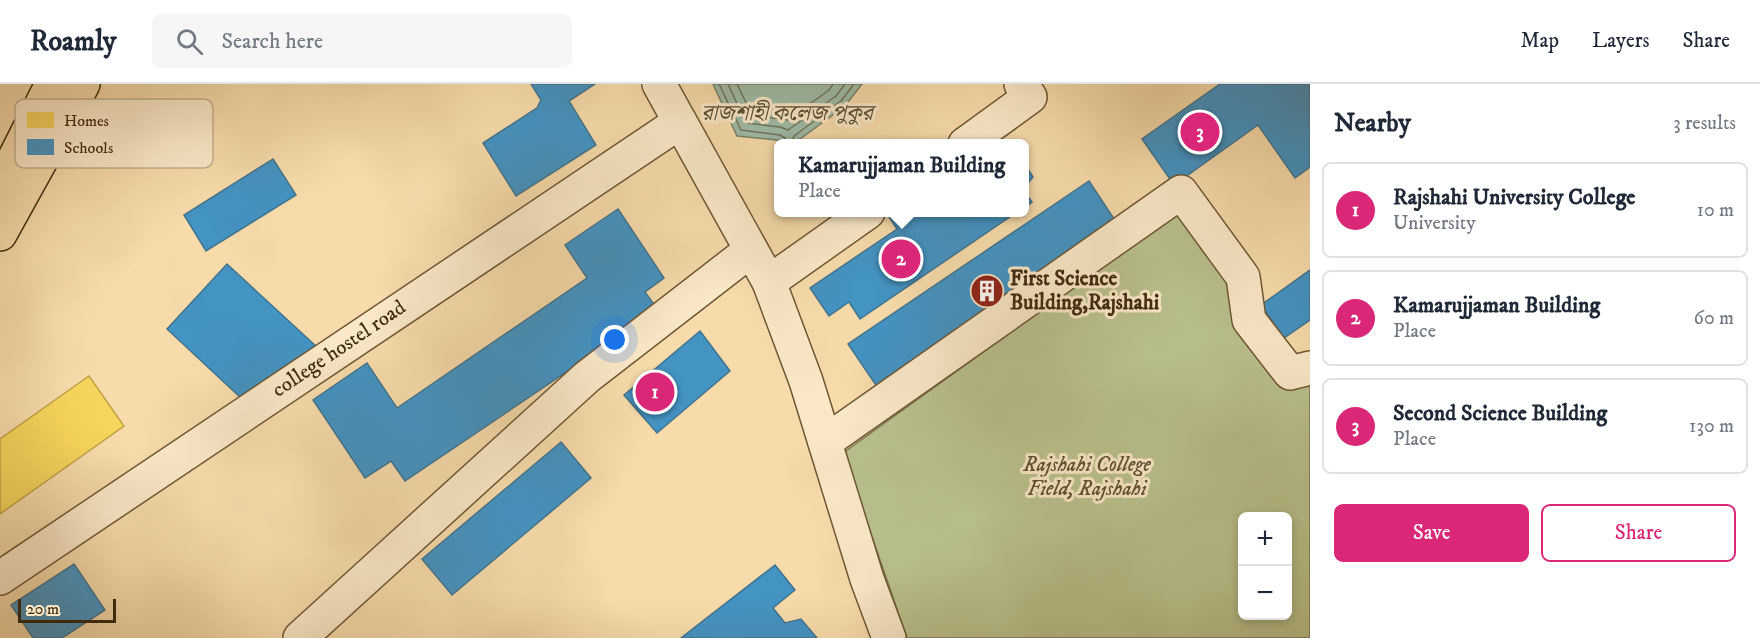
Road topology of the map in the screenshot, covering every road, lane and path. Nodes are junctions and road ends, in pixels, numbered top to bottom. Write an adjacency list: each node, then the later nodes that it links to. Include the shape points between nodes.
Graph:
1 (52, 84): 5 (highway)
2 (84, 84): 6 (highway)
3 (659, 84): 7 (street)
4 (1021, 84): 8 (street, via 1030,97)
5 (44, 99)
6 (76, 99)
7 (680, 122): 14 (street); 18 (street, college hostel road)
8 (972, 139)
9 (15, 157): 11 (highway)
10 (37, 168): 13 (highway)
11 (0, 187)
12 (862, 217): 15 (street)
13 (0, 234)
14 (751, 249): 15 (street); 19 (street, via 587,377)
15 (769, 282): 17 (street)
16 (1310, 368): 17 (street, via 1290,373 1249,320 1243,277 1181,192)
17 (825, 442): 20 (street)
18 (0, 578)
19 (300, 638)
20 (889, 638)

